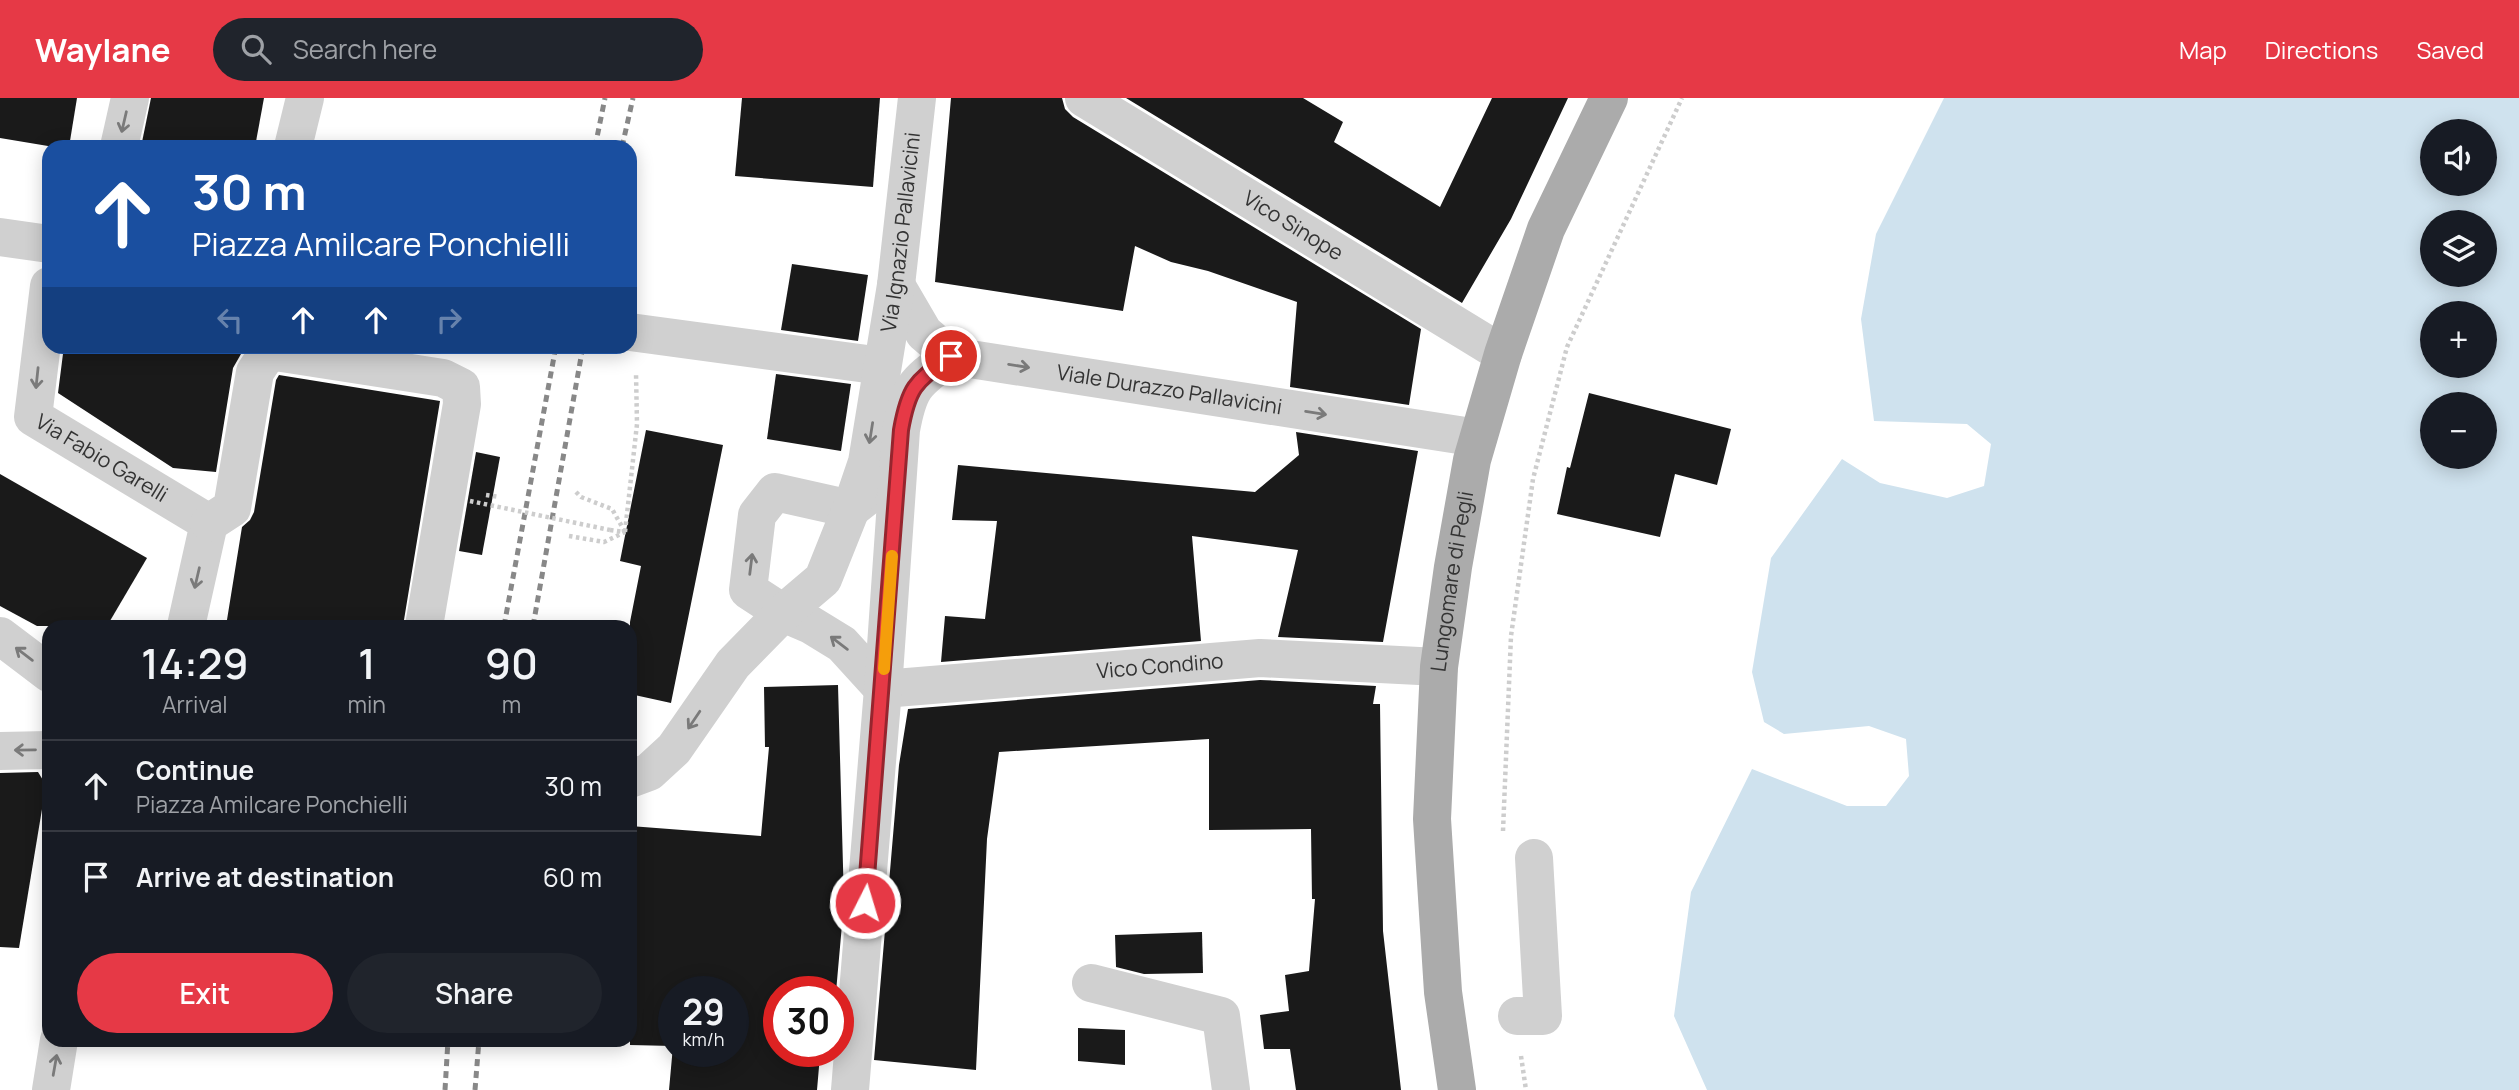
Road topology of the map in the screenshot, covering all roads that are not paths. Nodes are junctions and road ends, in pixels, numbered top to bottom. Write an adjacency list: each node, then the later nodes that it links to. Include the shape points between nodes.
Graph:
1 (130, 98): 6 (street, one-way to 6)
2 (305, 98): 7 (street)
3 (916, 98): 10 (street, Via Ignazio Pallavicini)
4 (1084, 98): 16 (street, Vico Sinope)
5 (1609, 98): 16 (main road, Lungomare di Pegli, via 1546,229)
6 (121, 140)
7 (295, 140)
8 (0, 237): 9 (street)
9 (42, 243)
10 (896, 285): 17 (street, via 924,333); 18 (street, Via Ignazio Pallavicini)
11 (42, 335): 22 (street, Via Fabio Garelli, one-way to 22, via 33,416)
12 (637, 340): 18 (street)
13 (246, 354): 22 (street, via 221,490)
14 (267, 354): 22 (street, via 255,372 232,508)
15 (288, 354): 25 (street, via 443,378 461,387 462,404)
16 (1503, 354): 19 (main road, Lungomare di Pegli)
17 (951, 356): 19 (street, Viale Durazzo Pallavicini, one-way to 19); 20 (street, via 917,381 906,401)
18 (882, 366): 21 (street, Via Ignazio Pallavicini, one-way to 21, via 867,462)
19 (1478, 438): 27 (main road, Lungomare di Pegli)
20 (899, 464): 21 (street); 29 (street)
21 (851, 509): 23 (street, Via Ignazio Pallavicini, via 823,579); 23 (street, one-way to 21, via 748,590 758,515 775,492)
22 (209, 523): 24 (street, one-way to 24)
23 (783, 613): 29 (street, one-way to 23, via 842,644); 32 (street, Via Ignazio Pallavicini, one-way to 32, via 733,664 674,748 649,772)
24 (187, 620)
25 (425, 620)
26 (0, 636): 28 (street, one-way to 26)
27 (1439, 667): 29 (street, Vico Condino, via 1260,658); 40 (main road, Lungomare di Pegli, via 1432,819 1443,992)
28 (42, 668)
29 (883, 689): 38 (street)
30 (42, 750): 31 (street, one-way to 31)
31 (0, 751)
32 (637, 776)
33 (1534, 858): 35 (street, via 1543,1016)
34 (1091, 983): 39 (street, via 1221,1016)
35 (1517, 1016)
36 (58, 1047): 37 (street, one-way to 36)
37 (51, 1090)
38 (850, 1090)
39 (1231, 1090)
40 (1457, 1090)

